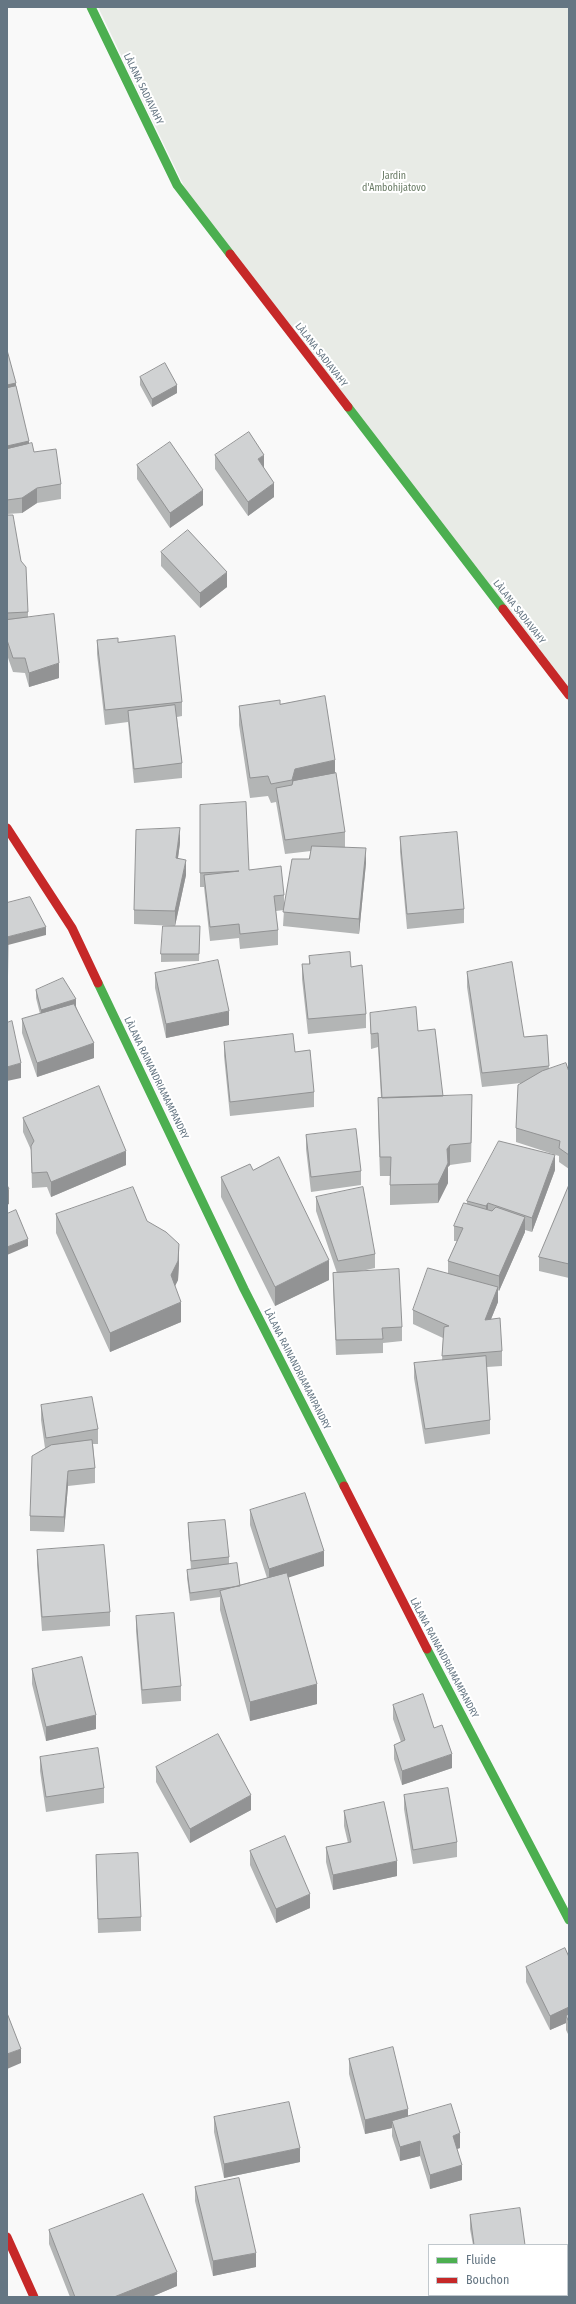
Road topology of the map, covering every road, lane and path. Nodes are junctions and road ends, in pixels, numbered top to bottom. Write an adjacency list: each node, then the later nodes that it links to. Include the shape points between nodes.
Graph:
1 (91, 7): 2 (street, LÀLANA SADIAVAHY, via 177,185)
2 (569, 695)
3 (7, 828): 4 (street, LÀLANA RAINANDRIAMAMPANDRY, via 72,928 244,1289 398,1593)
4 (569, 1920)
5 (7, 2237): 6 (street)
6 (34, 2297)

